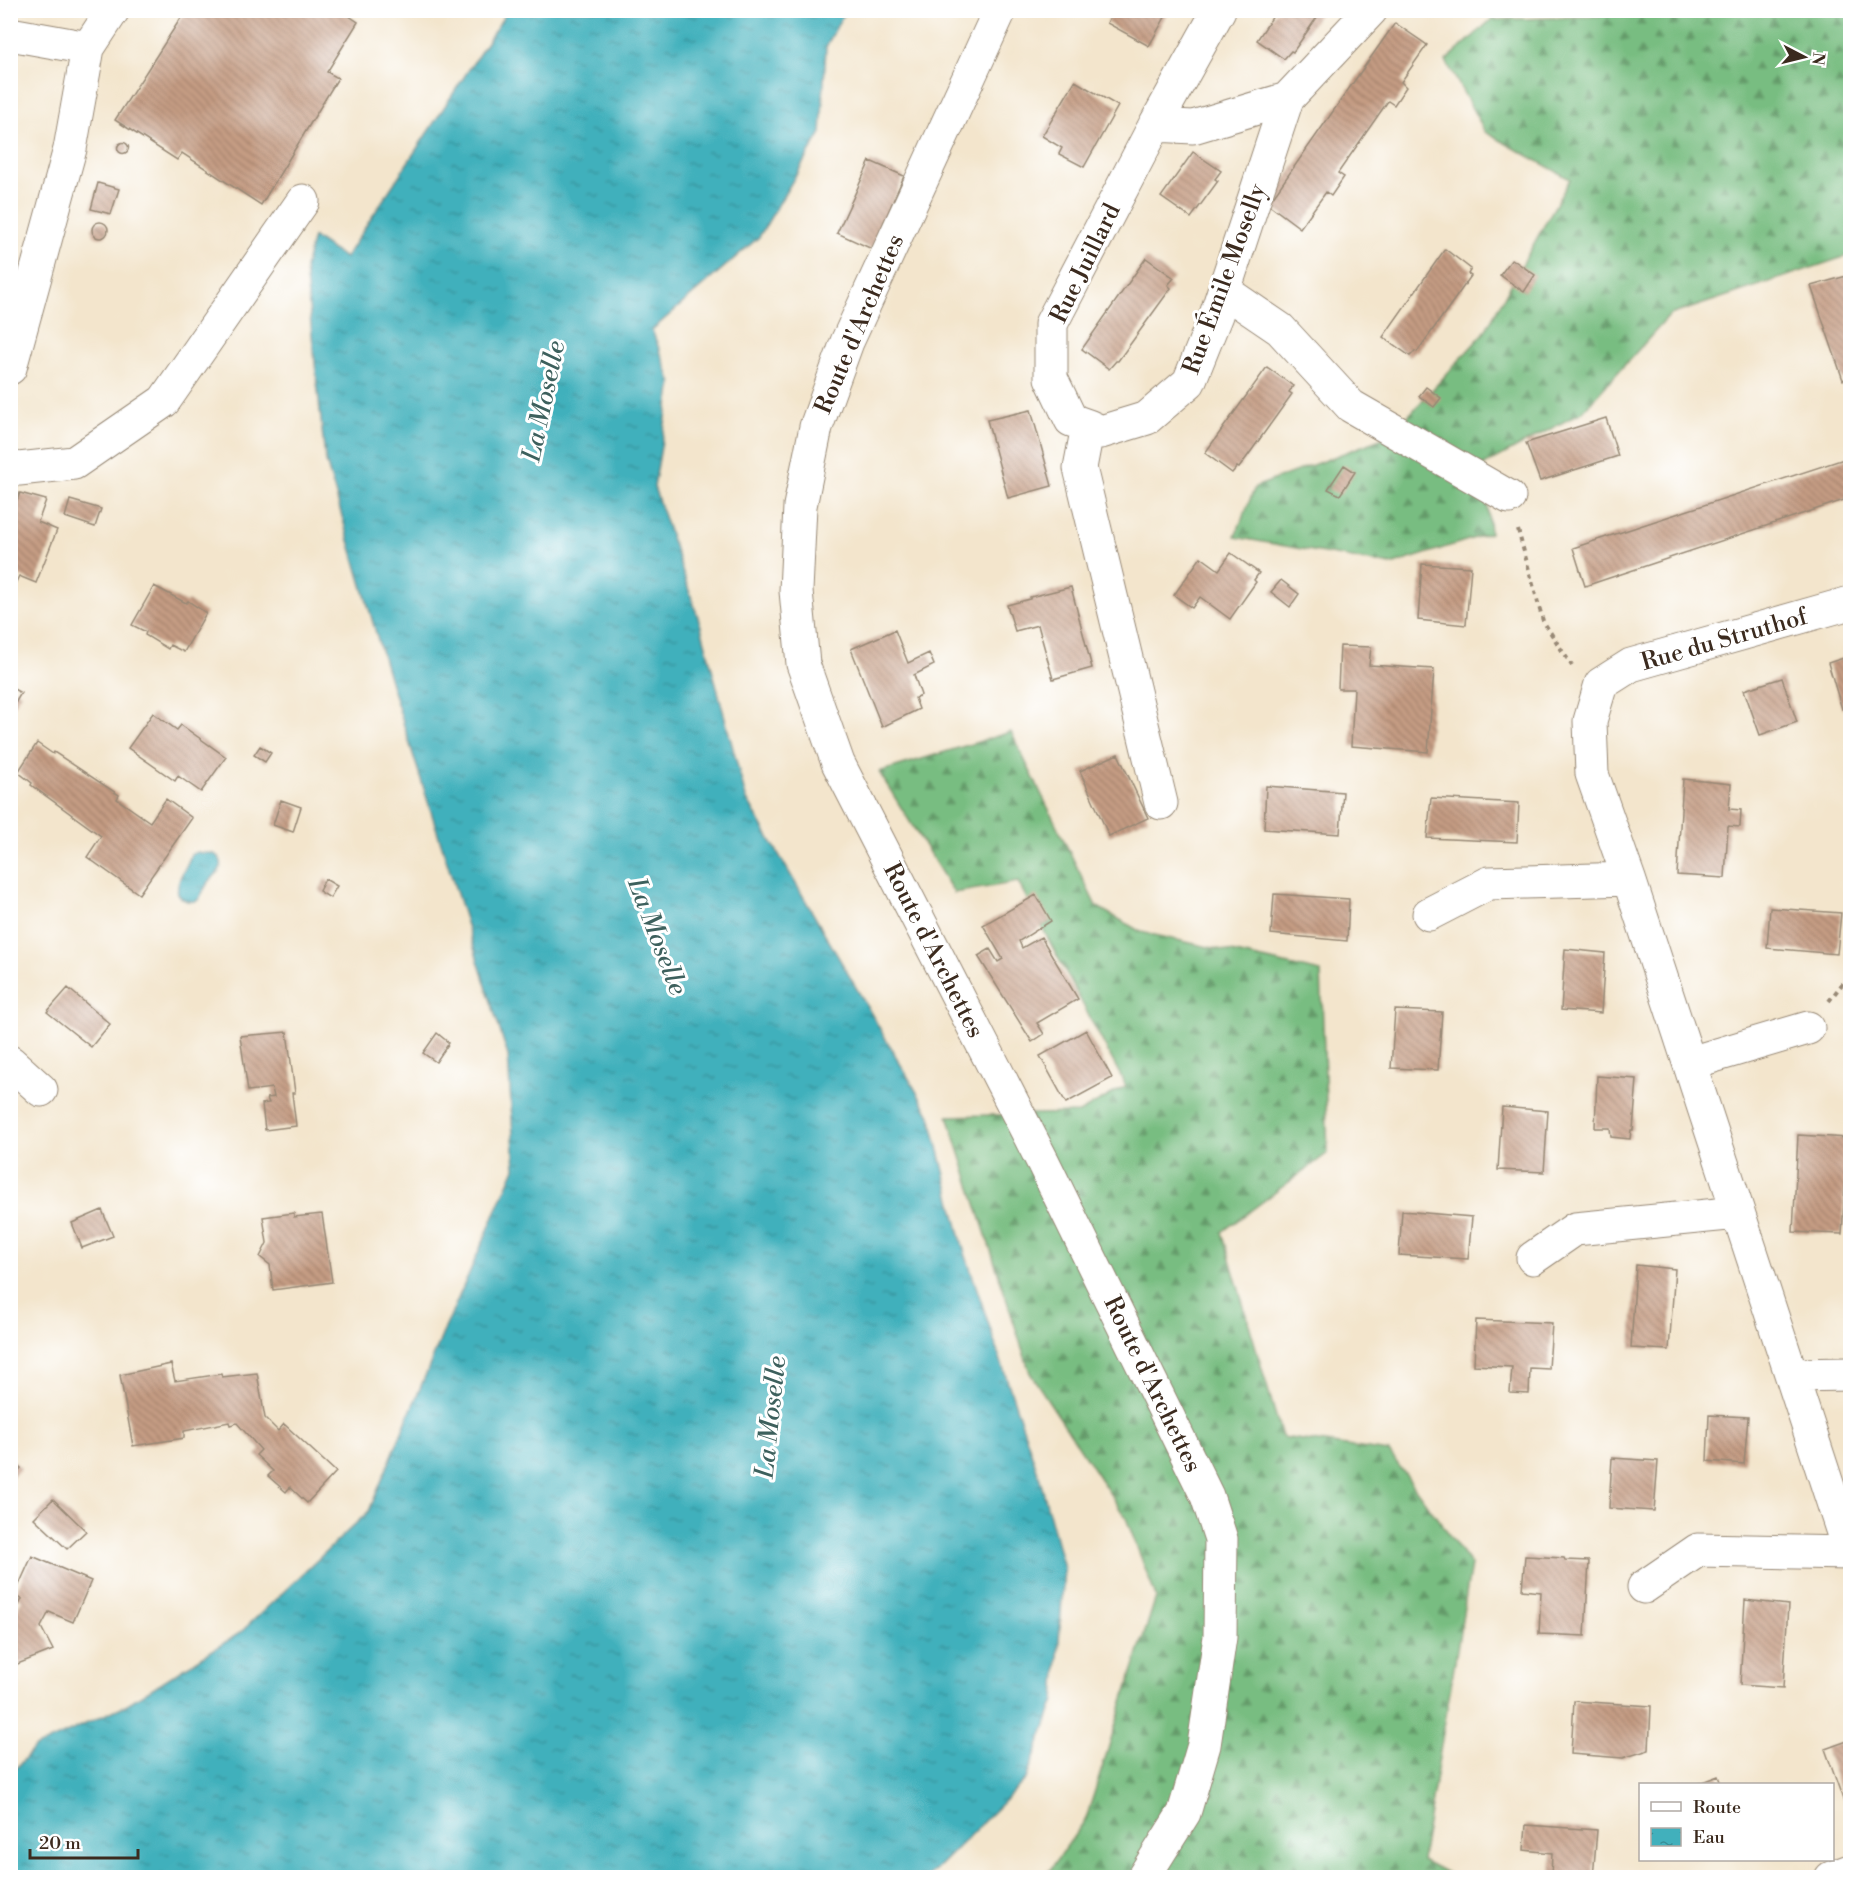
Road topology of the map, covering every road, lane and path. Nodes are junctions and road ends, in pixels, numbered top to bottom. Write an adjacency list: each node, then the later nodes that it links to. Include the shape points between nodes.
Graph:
1 (113, 10): 6 (street)
2 (1000, 10): 31 (street, Route d'Archettes, via 847,342 816,427 800,506 796,591 803,664 838,763 1074,1225 1207,1496 1221,1539 1220,1637 1204,1745 1184,1813)
3 (1219, 10): 8 (street, Rue Juillard)
4 (1371, 10): 7 (street, Rue Émile Moselly)
5 (10, 34): 6 (street)
6 (88, 48): 11 (street, via 70,149)
7 (1287, 99): 8 (street, via 1193,127); 10 (street, Rue Émile Moselly)
8 (1155, 125): 12 (street, Rue Juillard, via 1051,324 1051,378 1071,420)
9 (303, 201): 13 (street, via 164,400 74,463 19,469)
10 (1224, 291): 12 (street, Rue Émile Moselly, via 1189,382 1147,418 1101,432); 14 (street, via 1280,329 1351,406)
11 (10, 368)
12 (1088, 426): 17 (street, via 1080,468)
13 (10, 466)
14 (1509, 497): 16 (path, via 1543,621)
15 (1851, 603): 16 (street, Rue du Struthof, via 1631,665)
16 (1598, 693): 18 (street, via 1590,721 1592,774)
17 (1161, 803)
18 (1629, 879): 19 (street, via 1489,883); 22 (street)
19 (1429, 914)
20 (1808, 1028): 22 (street)
21 (10, 1062): 23 (street)
22 (1690, 1063): 24 (street)
23 (40, 1090)
24 (1738, 1213): 25 (street, via 1575,1229); 27 (street)
25 (1533, 1258)
26 (1851, 1374): 27 (street)
27 (1792, 1375): 28 (street)
28 (1850, 1553): 29 (street, via 1698,1551)
29 (1644, 1587)
30 (1851, 1871): 32 (street)
31 (1143, 1878)
32 (1831, 1878)

